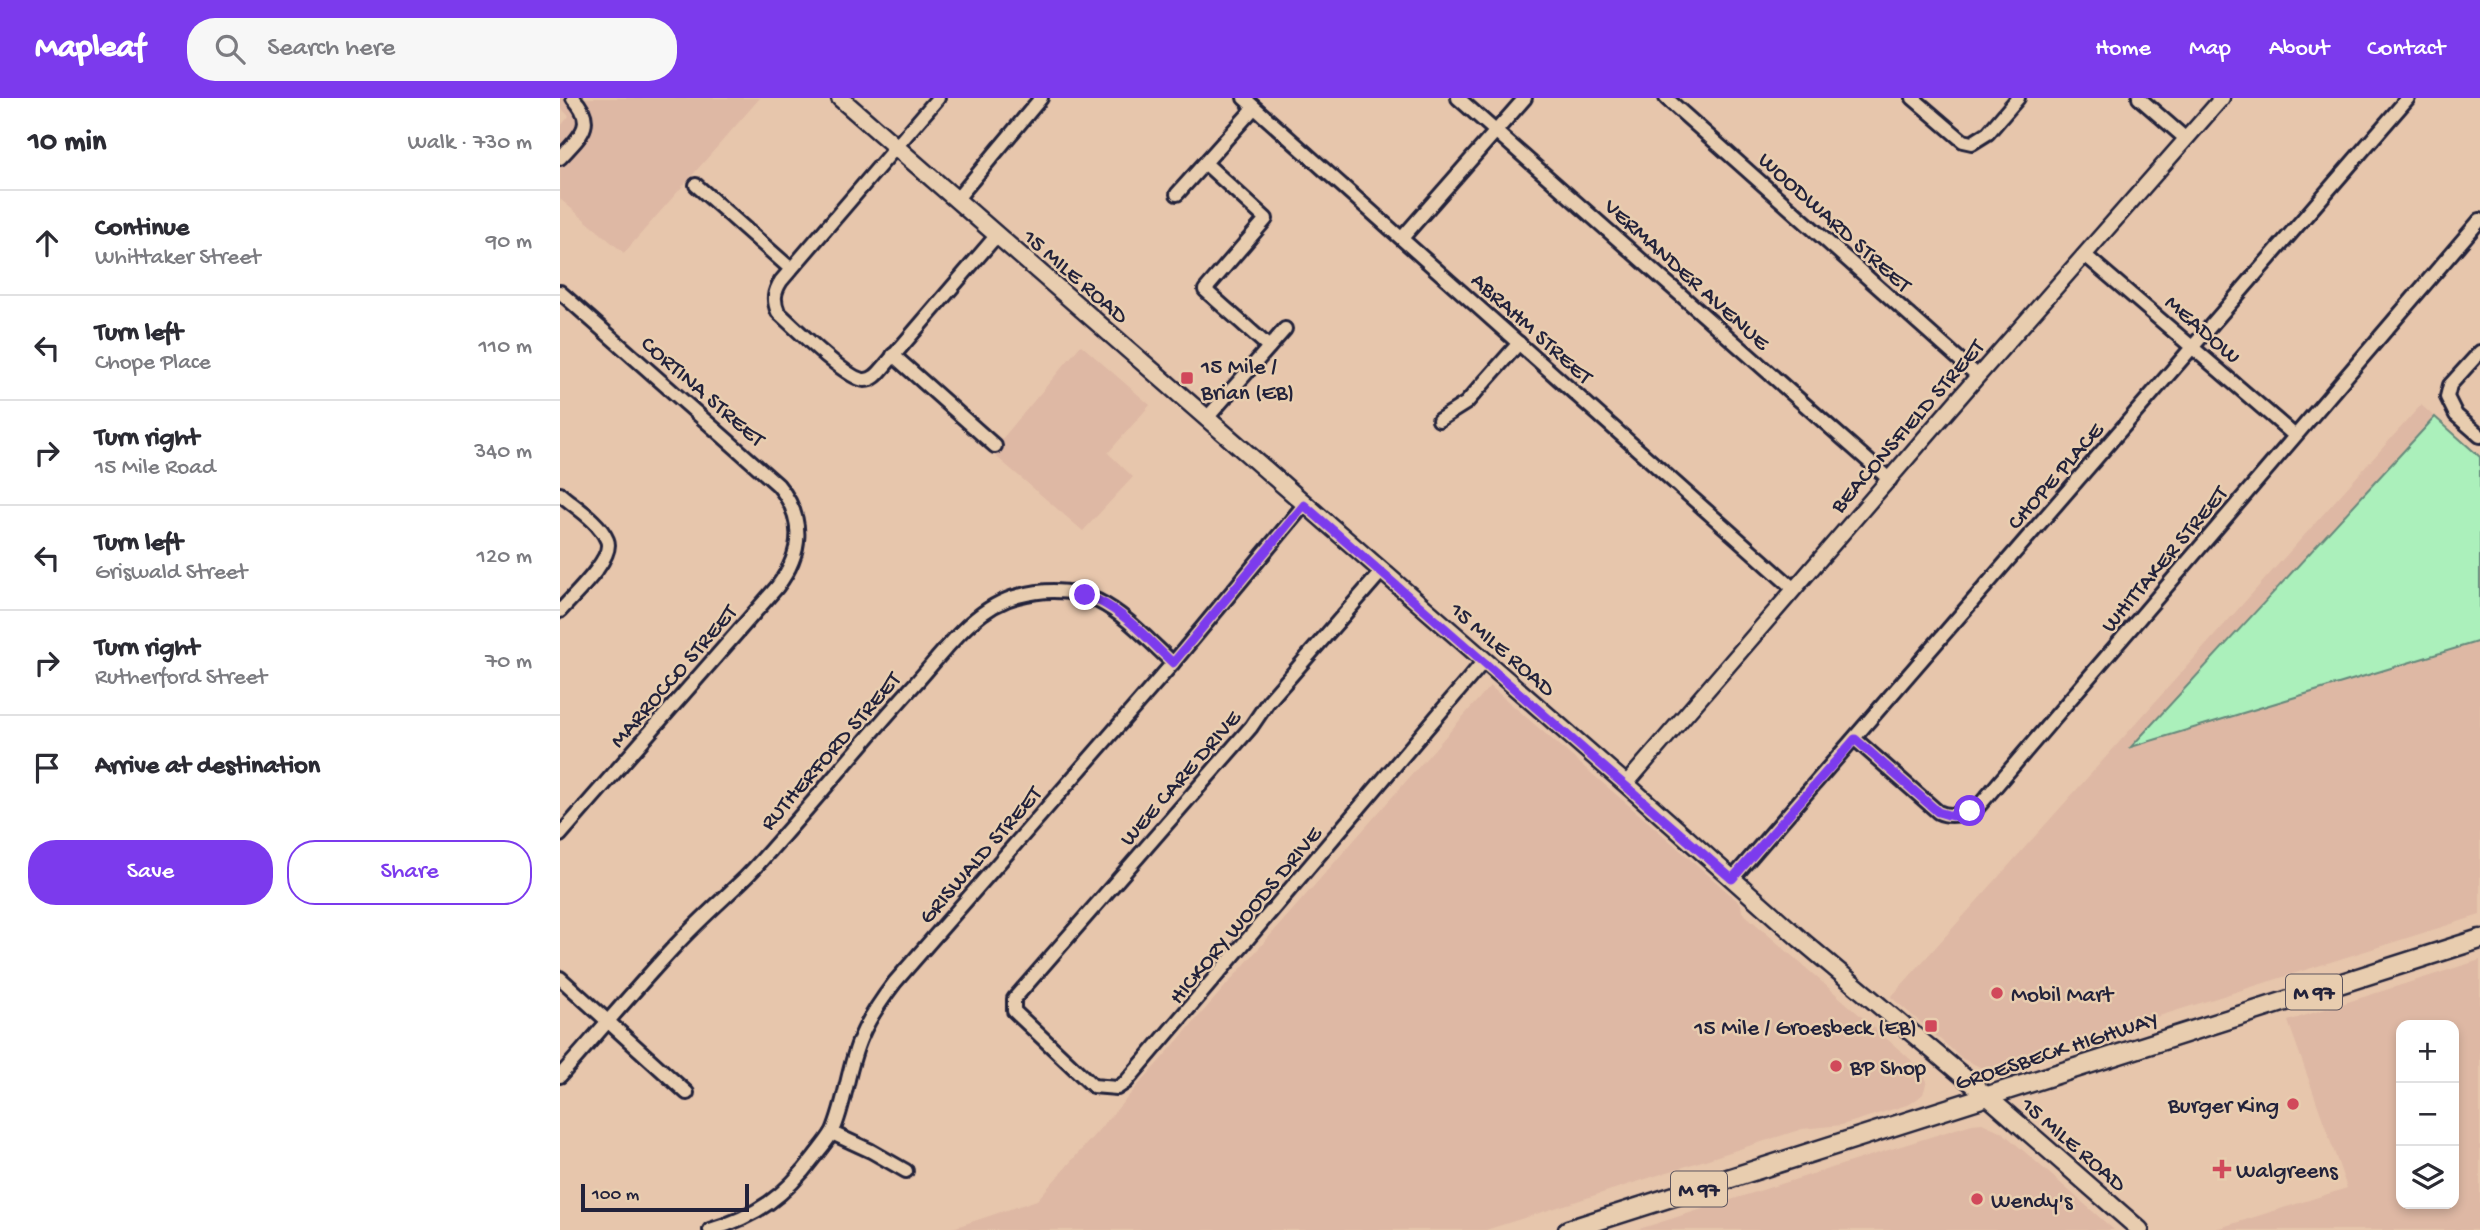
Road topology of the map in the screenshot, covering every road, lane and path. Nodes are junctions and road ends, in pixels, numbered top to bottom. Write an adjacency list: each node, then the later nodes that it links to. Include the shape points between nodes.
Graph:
1 (573, 98): 18 (street, via 586,120 578,138)
2 (938, 98): 17 (street)
3 (1041, 98): 22 (street)
4 (1244, 98): 14 (street, ABRAHM STREET)
5 (1458, 98): 15 (street, VERMANDER AVENUE)
6 (1525, 98): 15 (street)
7 (1666, 98): 35 (street, WOODWARD STREET)
8 (1913, 98): 9 (street, via 1956,136 1972,143 1988,133)
9 (2018, 98)
10 (2139, 98): 16 (street)
11 (2222, 98): 16 (street, BEACONSFIELD STREET)
12 (2408, 98): 31 (street, CHOPE PLACE)
13 (842, 99): 17 (main road, 15 MILE ROAD)
14 (1254, 107): 19 (street); 25 (street, ABRAHM STREET)
15 (1495, 131): 25 (street); 41 (street, VERMANDER AVENUE)
16 (2186, 139): 26 (street, BEACONSFIELD STREET)
17 (896, 146): 22 (main road, 15 MILE ROAD); 27 (street)
18 (560, 158)
19 (1205, 163): 21 (street); 32 (street, via 1266,219 1205,290)
20 (696, 185): 27 (street)
21 (1177, 194)
22 (957, 200): 24 (main road, 15 MILE ROAD)
23 (2480, 220): 38 (street, WHITTAKER STREET)
24 (997, 235): 34 (street); 36 (main road, 15 MILE ROAD)
25 (1402, 238): 30 (street, ABRAHM STREET)
26 (2085, 255): 31 (street, MEADOW); 35 (street, BEACONSFIELD STREET)
27 (791, 269): 34 (street, via 775,290 778,312 850,376 875,377)
28 (560, 292): 44 (street, CORTINA STREET, via 778,485 791,504)
29 (1286, 329): 32 (street)
30 (1519, 343): 37 (street, via 1466,403); 46 (street, ABRAHM STREET)
31 (2193, 345): 38 (street, MEADOW); 50 (street, CHOPE PLACE)
32 (1269, 347): 36 (street)
33 (2480, 352): 39 (street, via 2450,386 2447,397 2456,415)
34 (893, 355): 40 (street)
35 (1979, 376): 41 (street, BEACONSFIELD STREET)
36 (1207, 418): 43 (main road, 15 MILE ROAD)
37 (1439, 419)
38 (2294, 435): 50 (street, WHITTAKER STREET, via 1978,807 1952,816 1938,812)
39 (2480, 436)
40 (995, 446)
41 (1890, 480): 46 (street, BEACONSFIELD STREET)
42 (560, 494): 47 (street, via 596,525 609,545 599,566)
43 (1304, 505): 45 (main road, 15 MILE ROAD); 49 (street, GRISWALD STREET)
44 (798, 535): 52 (street, MARROCCO STREET, via 792,563 777,587)
45 (1382, 571): 48 (main road, 15 MILE ROAD); 56 (street, WEE CARE DRIVE, via 1014,999)
46 (1794, 589): 51 (street, BEACONSFIELD STREET)
47 (560, 611)
48 (1484, 661): 51 (main road, 15 MILE ROAD); 56 (street, HICKORY WOODS DRIVE, via 1126,1082 1117,1088 1093,1086)
49 (1173, 663): 57 (street, RUTHERFORD STREET, via 1117,611 1085,595 1062,591 1020,595 988,609 945,650 753,869 675,946); 61 (street, GRISWALD STREET, via 882,1000 860,1039)
50 (1855, 739): 53 (street, CHOPE PLACE)
51 (1626, 784): 53 (main road, 15 MILE ROAD)
52 (560, 835)
53 (1732, 879): 60 (main road, 15 MILE ROAD)
54 (2480, 939): 60 (main road, GROESBECK HIGHWAY / M 97)
55 (560, 978): 57 (street)
56 (1014, 1011)
57 (609, 1021): 58 (street, RUTHERFORD STREET); 59 (street)
58 (560, 1076)
59 (687, 1093)
60 (1988, 1097): 64 (main road, GROESBECK HIGHWAY / M 97); 65 (main road, 15 MILE ROAD)
61 (832, 1133): 62 (street); 63 (street, GRISWALD STREET, via 790,1187 744,1219)
62 (906, 1171)
63 (710, 1230)
64 (1568, 1230)
65 (2140, 1230)

